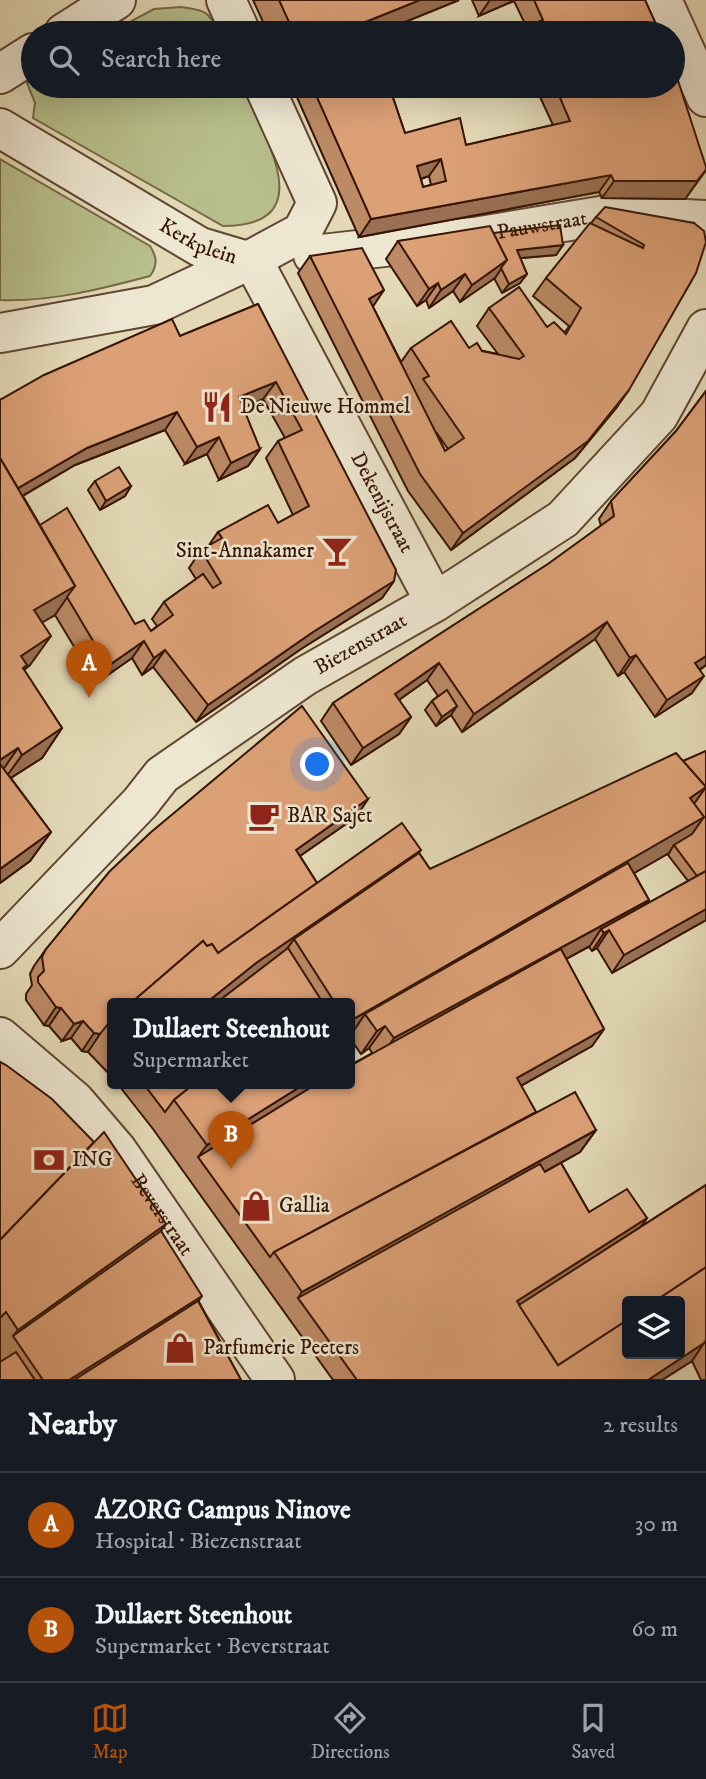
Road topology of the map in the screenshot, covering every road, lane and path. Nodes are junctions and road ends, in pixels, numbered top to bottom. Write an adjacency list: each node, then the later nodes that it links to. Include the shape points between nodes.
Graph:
1 (116, 0): 4 (street)
2 (226, 0): 5 (street)
3 (662, 0): 6 (street)
4 (83, 21)
5 (236, 21)
6 (672, 21)
7 (685, 51): 10 (street)
8 (21, 61): 9 (street)
9 (0, 74)
10 (706, 97)
11 (269, 98): 14 (street, Kerkplein, via 317,204 302,232)
12 (0, 128): 14 (street, Kerkplein, via 200,247)
13 (706, 220): 14 (street, Pauwstraat, via 606,215 355,252)
14 (249, 260): 16 (street, Kerkplein, via 154,305); 17 (street, Dekenijstraat)
15 (706, 330): 17 (street, Biezenstraat, via 659,415 563,519)
16 (0, 333)
17 (435, 602): 18 (street, Biezenstraat, via 305,676 162,775)
18 (0, 949)
19 (0, 1037): 20 (street, Beverstraat, via 75,1101 117,1150)
20 (275, 1380)

